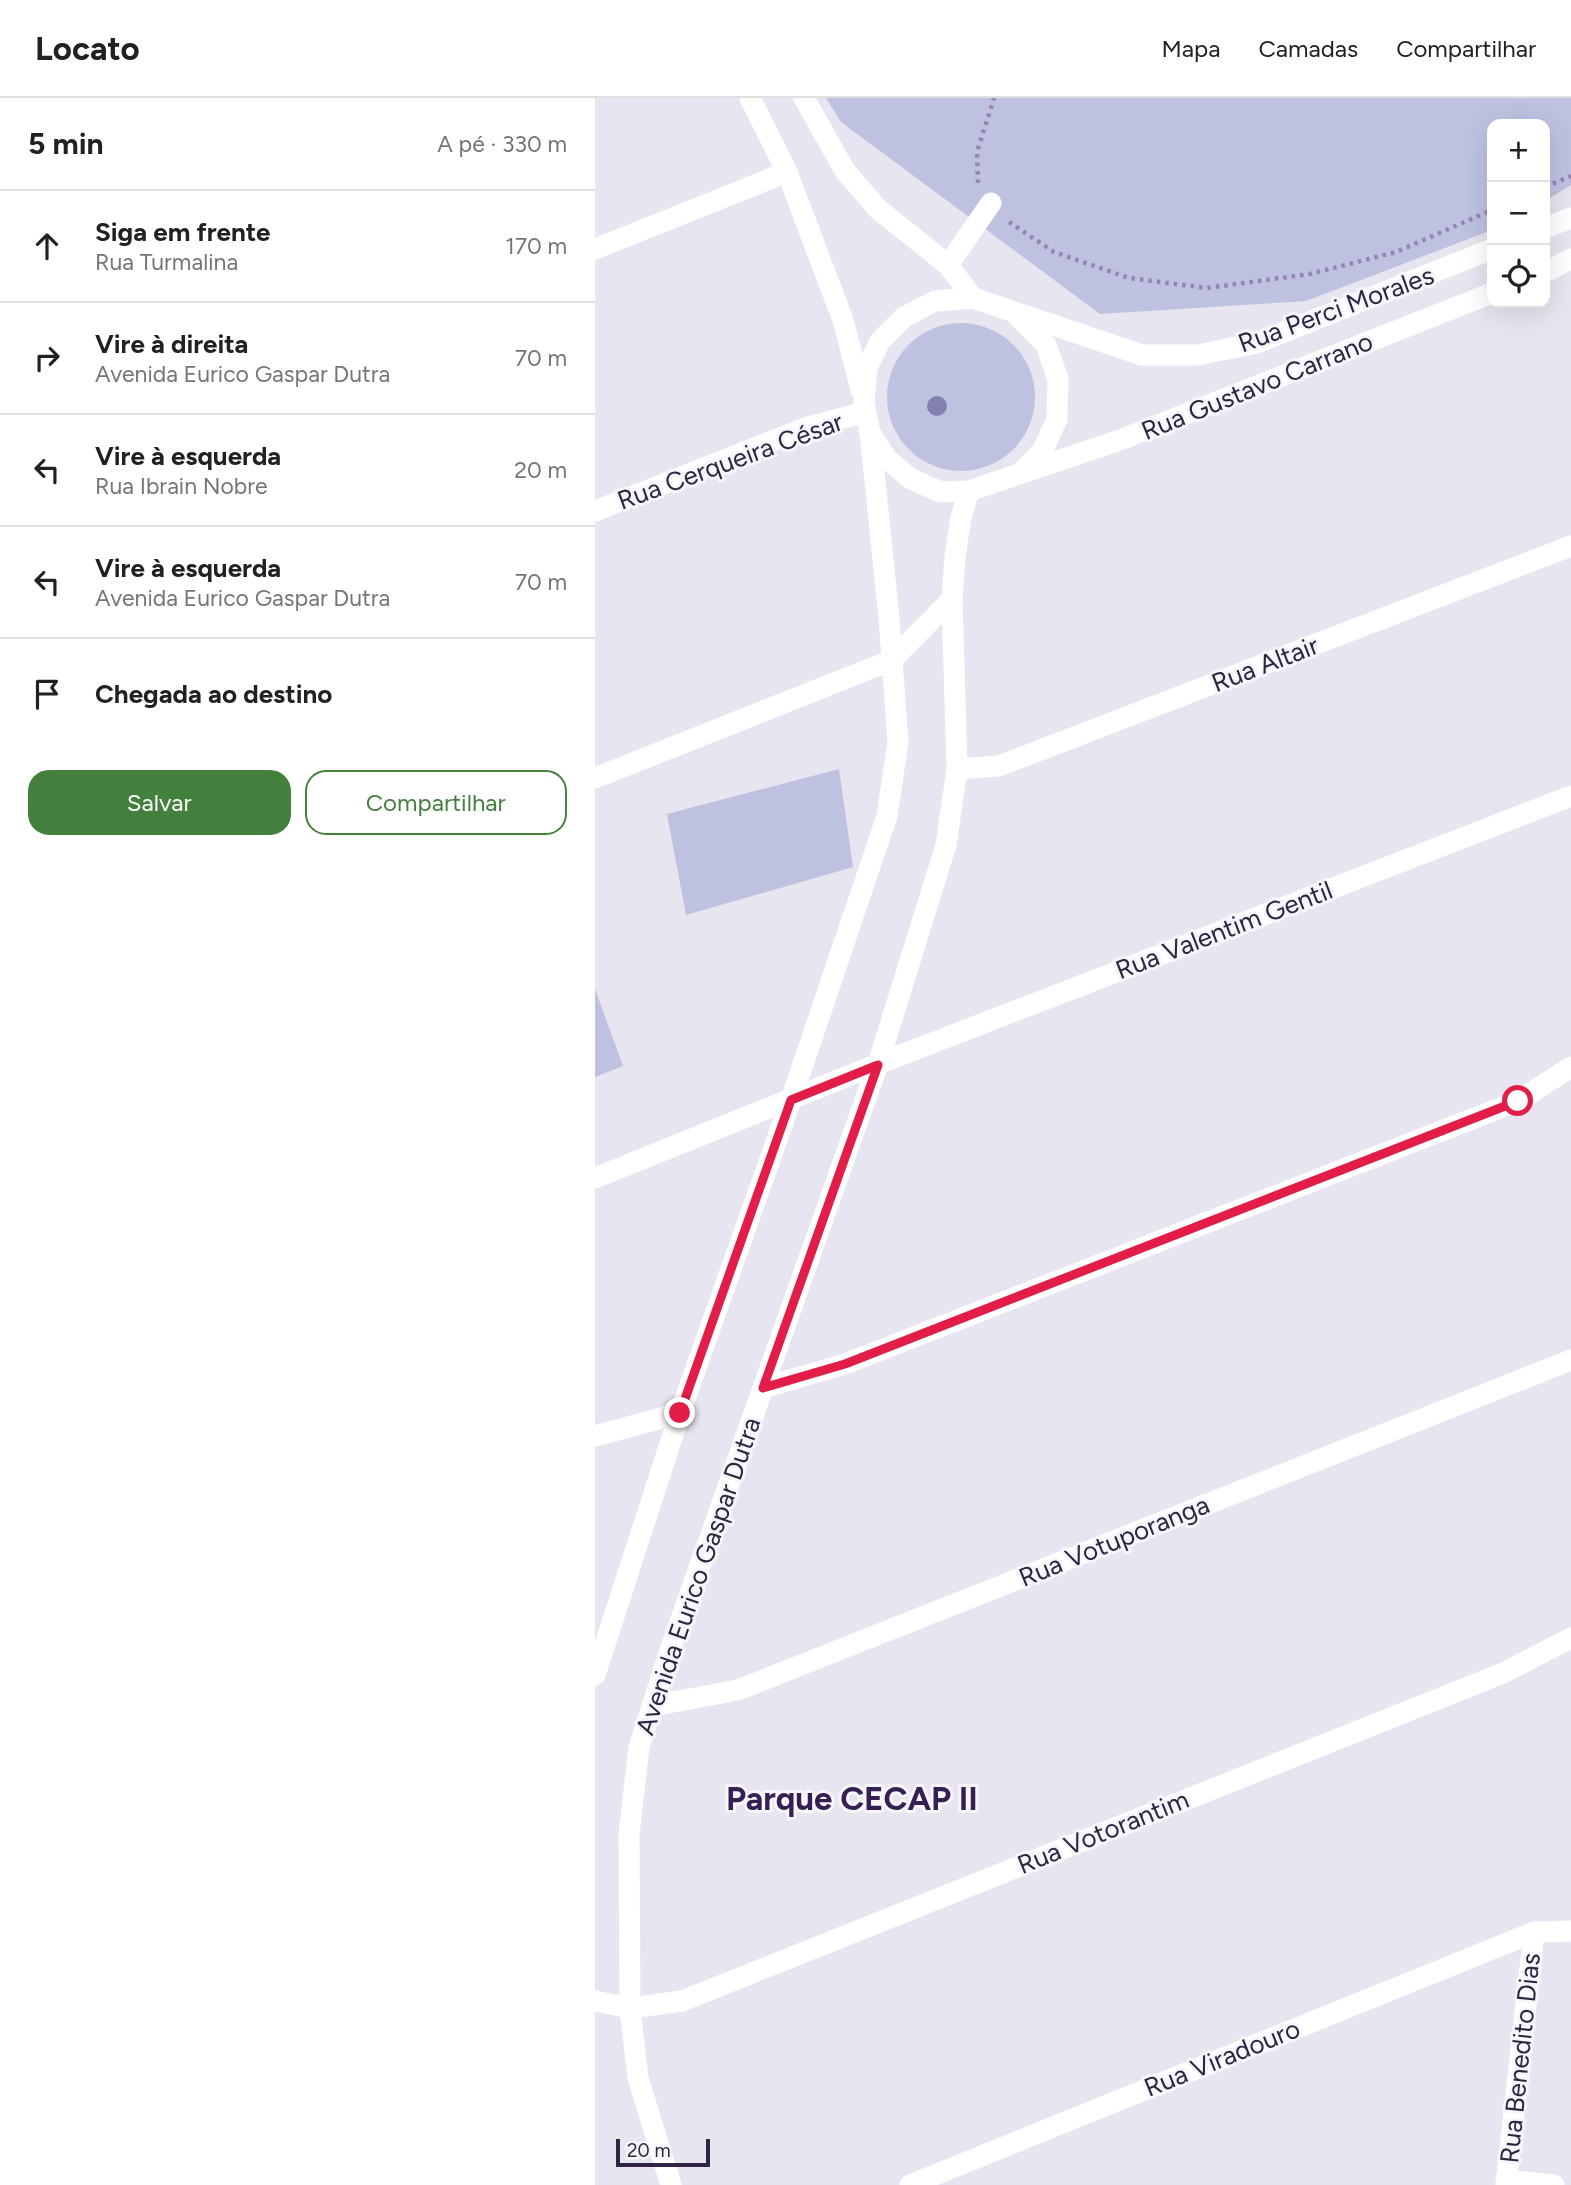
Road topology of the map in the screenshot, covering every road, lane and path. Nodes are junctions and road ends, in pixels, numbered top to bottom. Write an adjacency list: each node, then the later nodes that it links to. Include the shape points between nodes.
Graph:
1 (750, 98): 4 (street)
2 (804, 98): 14 (street, via 845,171 879,209)
3 (994, 98): 7 (path, via 978,152 979,189)
4 (787, 172): 11 (street); 19 (street, via 843,320)
5 (1571, 176): 6 (path)
6 (1550, 185)
7 (991, 202): 8 (path, via 1007,221 1054,252 1129,278 1207,288 1310,274 1396,252); 14 (street)
8 (1487, 212)
9 (1571, 218): 10 (street)
10 (1550, 226)
11 (595, 249)
12 (1487, 251): 18 (street, Rua Perci Morales, via 1257,343 1196,355 1142,355)
13 (1571, 259): 15 (street)
14 (948, 265): 17 (street)
15 (1550, 270)
16 (1487, 295): 20 (street, Rua Gustavo Carrano, via 1120,440)
17 (973, 298): 18 (street); 19 (street, via 935,301 904,317 880,341 867,368)
18 (1015, 313): 20 (street, via 1045,345 1058,379 1057,419 1043,450)
19 (867, 415): 21 (street, via 887,459 911,480 941,492); 22 (street, Rua Cerqueira César, via 808,427); 25 (street)
20 (1019, 474): 21 (street)
21 (969, 491): 24 (street, Avenida Eurico Gaspar Dutra, via 957,544)
22 (595, 511)
23 (1571, 546): 26 (street, Rua Altair, via 999,766)
24 (953, 599): 25 (street); 26 (street, Avenida Eurico Gaspar Dutra)
25 (892, 660): 27 (street); 31 (street, via 898,743 887,816)
26 (957, 769): 29 (street, Avenida Eurico Gaspar Dutra, via 946,845)
27 (595, 778)
28 (1571, 796): 29 (street, Rua Valentim Gentil)
29 (878, 1065): 31 (street, Rua Valentim Gentil); 34 (street, Avenida Eurico Gaspar Dutra)
30 (1571, 1067): 34 (street, via 1518,1101 845,1364)
31 (791, 1100): 32 (street, Rua Valentim Gentil); 35 (street)
32 (595, 1178)
33 (1571, 1360): 39 (street, Rua Votuporanga, via 738,1690)
34 (763, 1388): 39 (street, Avenida Eurico Gaspar Dutra)
35 (680, 1413): 36 (street); 38 (street)
36 (595, 1436)
37 (1571, 1638): 43 (street, Rua Votorantim, via 1503,1673 695,1996)
38 (595, 1675)
39 (652, 1706): 43 (street, Avenida Eurico Gaspar Dutra, via 639,1747 629,1834)
40 (1571, 1931): 41 (street)
41 (1534, 1932): 44 (street, Rua Benedito Dias); 46 (street, Rua Viradouro)
42 (595, 2001): 43 (street, Rua Votorantim)
43 (630, 2008): 45 (street, Avenida Eurico Gaspar Dutra, via 638,2078)
44 (1506, 2183): 47 (street)
45 (671, 2185)
46 (910, 2185)
47 (1555, 2185)

